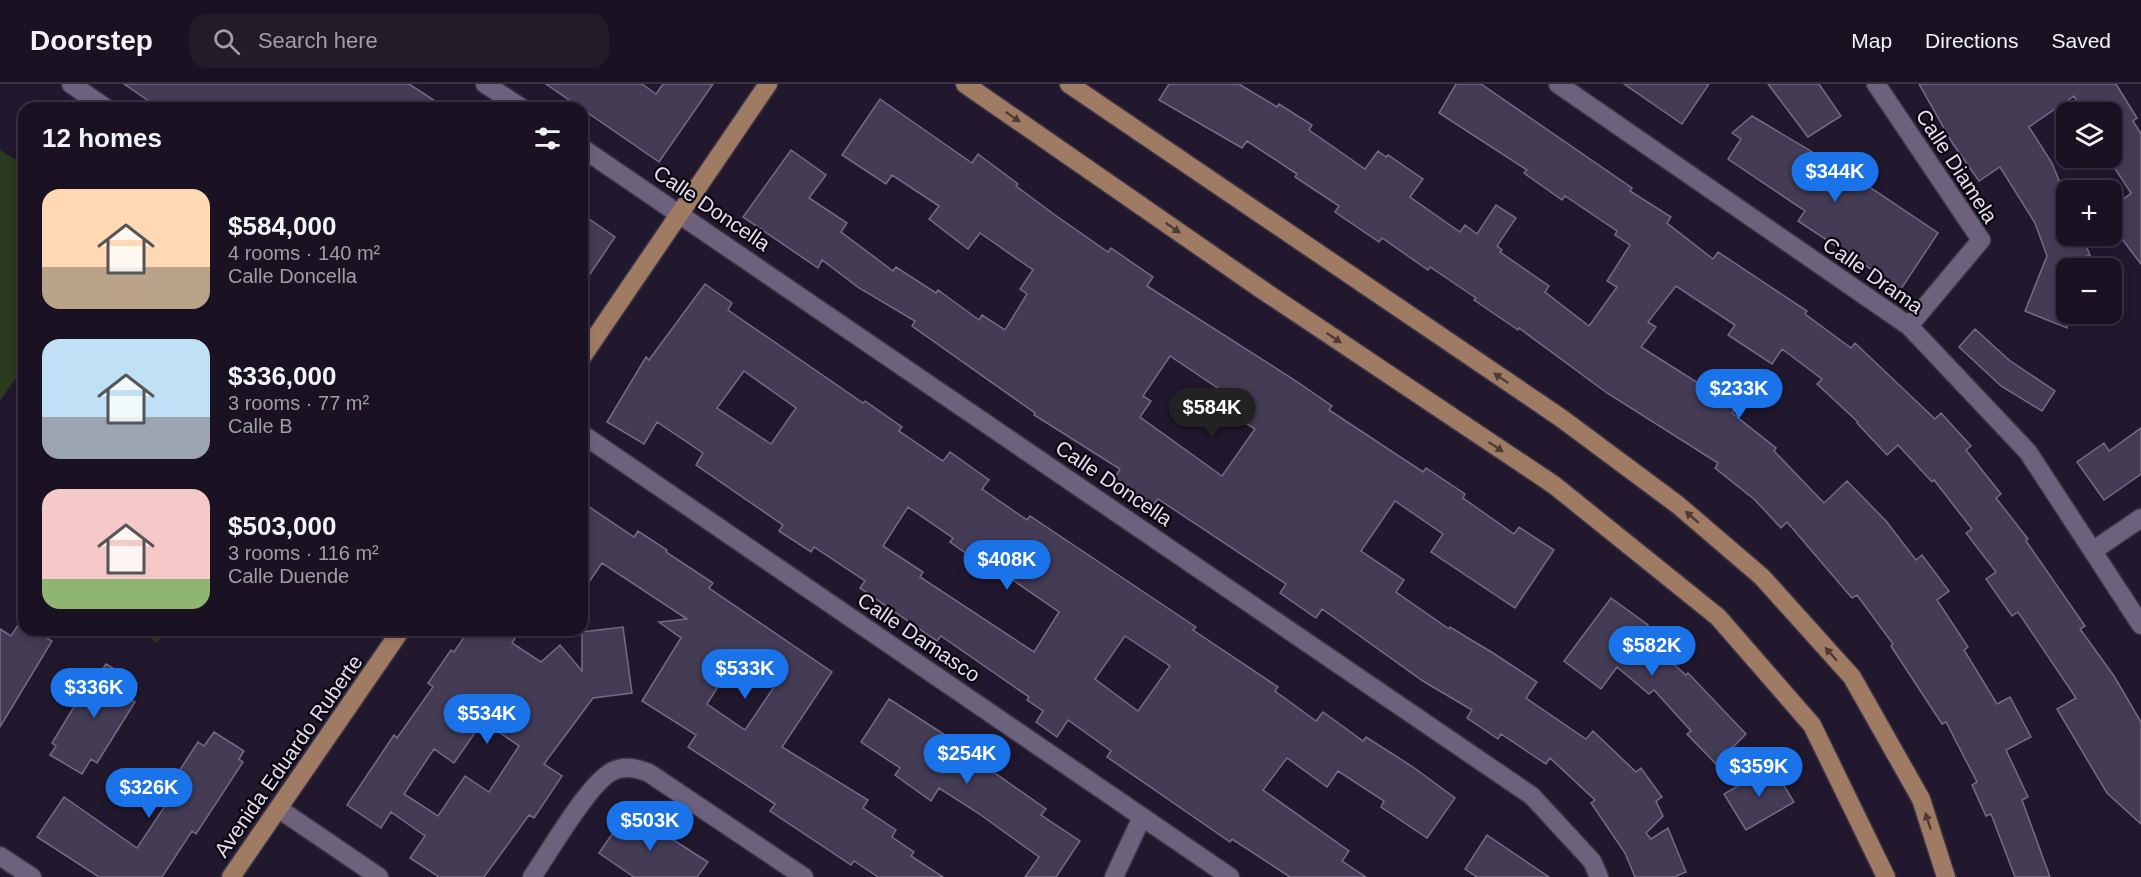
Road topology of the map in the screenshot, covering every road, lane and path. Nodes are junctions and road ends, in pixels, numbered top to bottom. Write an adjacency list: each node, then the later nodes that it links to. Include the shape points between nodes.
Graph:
1 (71, 84): 8 (street)
2 (485, 84): 9 (street)
3 (768, 84): 11 (main road)
4 (965, 84): 30 (main road, one-way to 30, via 1554,485 1718,617 1812,725)
5 (1069, 84): 31 (main road, one-way to 5, via 1921,799 1852,677 1762,577 1678,505 1561,418)
6 (1558, 84): 12 (street, Calle Drama)
7 (1876, 84): 12 (street, Calle Diamela, via 1981,240)
8 (97, 102)
9 (513, 102)
10 (588, 152): 11 (street, Calle Doncella)
11 (681, 213): 13 (main road); 29 (street, Calle Doncella, via 1532,796 1592,861)
12 (1910, 326): 16 (street, Calle Drama, via 2028,452)
13 (588, 348)
14 (588, 438): 20 (street, Calle Damasco)
15 (2141, 518): 16 (street)
16 (2094, 550): 17 (street, Calle Drama)
17 (2141, 625)
18 (397, 636): 19 (main road, Avenida Eduardo Ruberte)
19 (279, 809): 23 (main road, Avenida Eduardo Ruberte); 24 (street)
20 (1142, 817): 27 (street); 28 (street, Calle Damasco)
21 (0, 856): 22 (street)
22 (32, 877)
23 (231, 877)
24 (379, 877)
25 (532, 877): 26 (street, via 596,784 614,770 626,768 649,773)
26 (804, 877)
27 (1114, 877)
28 (1230, 877)
29 (1599, 877)
30 (1886, 877)
31 (1946, 877)

